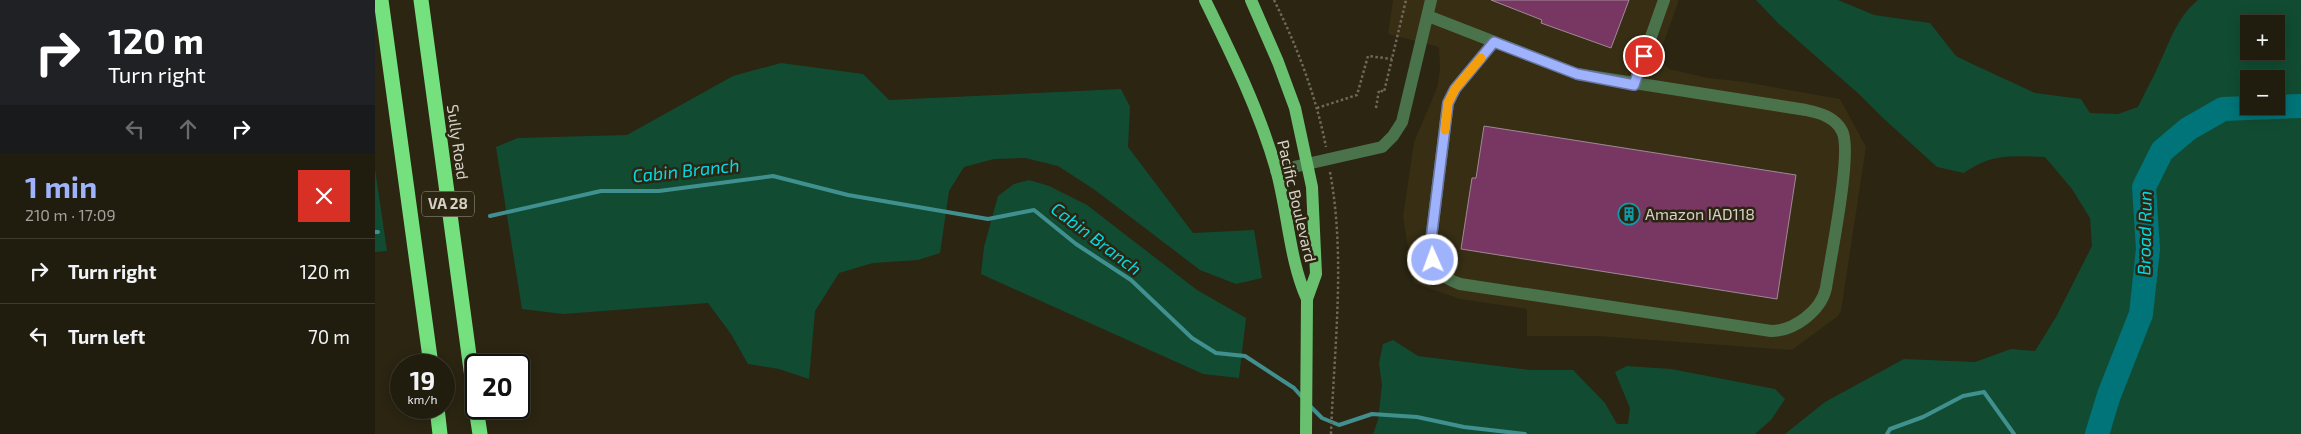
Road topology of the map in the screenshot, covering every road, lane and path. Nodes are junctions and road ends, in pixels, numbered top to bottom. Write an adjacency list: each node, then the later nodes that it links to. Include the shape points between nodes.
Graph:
1 (381, 0): 17 (highway, VA 28)
2 (421, 0): 18 (highway, Sully Road / VA 28)
3 (1205, 0): 15 (main road, Pacific Boulevard, via 1247,88)
4 (1251, 0): 14 (main road, Pacific Boulevard, via 1295,108)
5 (1406, 0): 10 (path)
6 (1431, 0): 8 (street)
7 (1663, 0): 11 (street)
8 (1428, 16): 9 (street); 14 (street, via 1402,122 1393,136 1382,147)
9 (1494, 42): 11 (street, via 1577,74); 11 (street, via 1455,89 1448,103 1431,240 1433,260 1441,275 1460,284 1771,331 1788,328 1808,315 1824,298 1826,288 1846,156 1842,131 1831,118 1817,112)
10 (1392, 60): 12 (path, via 1367,56 1357,95); 13 (path, via 1384,92 1379,90)
11 (1634, 85)
12 (1317, 108)
13 (1377, 108)
14 (1309, 165): 15 (street); 16 (main road, Pacific Boulevard, via 1316,274)
15 (1276, 171): 16 (main road, Pacific Boulevard, via 1297,277)
16 (1307, 299): 24 (main road, Pacific Boulevard)
17 (429, 354)
18 (469, 354)
19 (1333, 374): 25 (path)
20 (438, 419): 22 (highway)
21 (478, 419): 23 (highway, Sully Road / VA 28)
22 (440, 434)
23 (480, 434)
24 (1307, 434)
25 (1331, 434)

